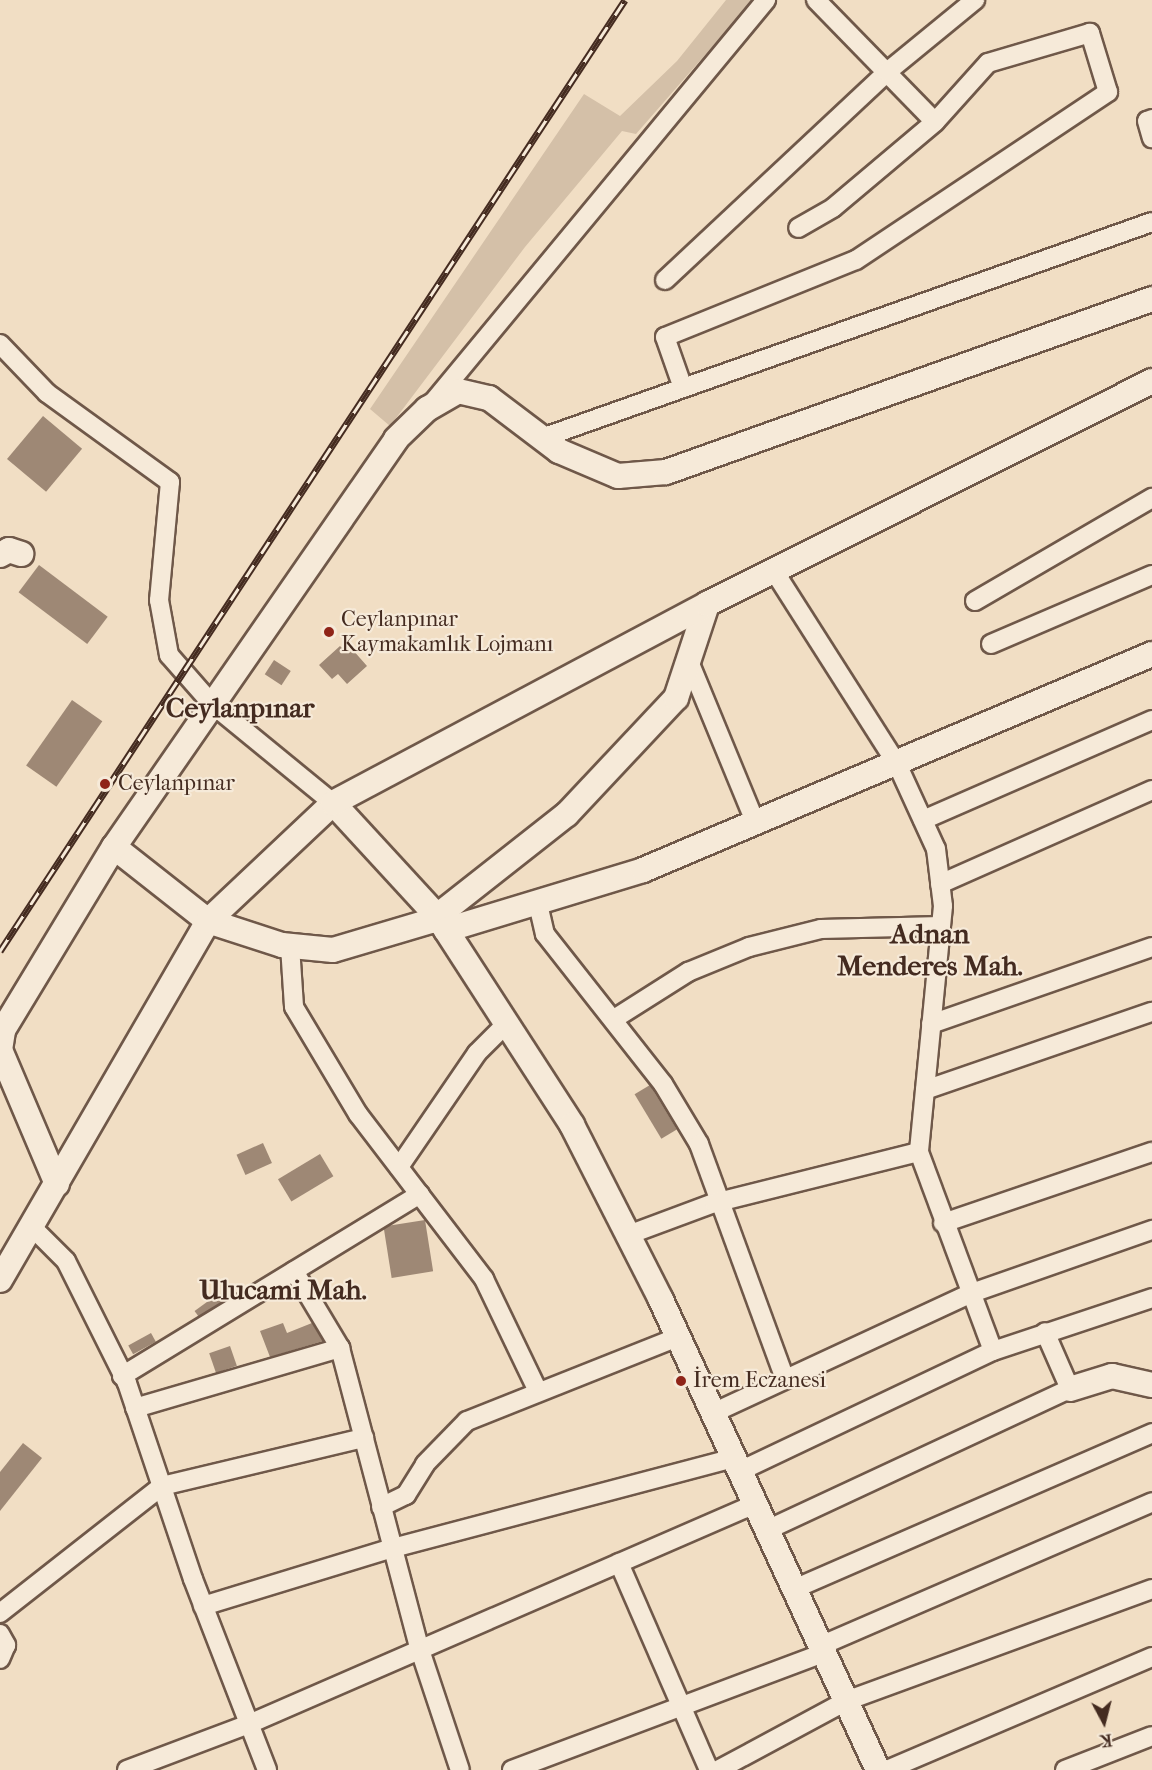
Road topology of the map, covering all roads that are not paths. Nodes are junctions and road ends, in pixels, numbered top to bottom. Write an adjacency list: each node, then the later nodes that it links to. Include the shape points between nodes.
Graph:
1 (766, 0): 15 (street)
2 (975, 0): 4 (street)
3 (824, 2): 4 (street)
4 (887, 72): 6 (street); 10 (street)
5 (1152, 119): 7 (street, via 1148,121)
6 (935, 122): 9 (street, via 833,208); 14 (street, via 988,63 1090,33 1108,92 856,260 665,338)
7 (1152, 138)
8 (1152, 222): 14 (street)
9 (798, 228)
10 (665, 280)
11 (1152, 299): 16 (street, via 666,472 618,476)
12 (0, 344): 25 (street, via 47,393 170,482 161,627 169,655)
13 (1152, 381): 18 (street)
14 (683, 388): 16 (street)
15 (427, 409): 16 (street, via 458,391 489,398); 25 (street, via 396,439)
16 (542, 438)
17 (1152, 498): 20 (street)
18 (774, 571): 21 (street); 27 (street)
19 (1152, 575): 22 (street)
20 (975, 601)
21 (707, 604): 24 (street); 29 (street)
22 (991, 644)
23 (1152, 654): 27 (street)
24 (688, 659): 31 (street); 36 (street, via 676,698 567,814)
25 (212, 704): 29 (street); 32 (street)
26 (1152, 720): 30 (street)
27 (898, 766): 30 (street); 31 (street)
28 (1152, 790): 33 (street)
29 (333, 803): 35 (street); 36 (street)
30 (923, 820): 33 (street, via 936,849)
31 (756, 824): 34 (street)
32 (114, 847): 35 (street); 48 (street, via 3,1030 0,1050)
33 (940, 884): 37 (street)
34 (538, 904): 36 (street); 41 (street, via 545,934)
35 (208, 921): 38 (street); 48 (street)
36 (442, 923): 38 (street, via 333,950); 42 (street)
37 (941, 926): 41 (street, via 821,928 749,947 688,972); 43 (street)
38 (290, 946): 47 (street, via 294,1006 358,1114)
39 (1152, 947): 43 (street)
40 (1152, 1012): 44 (street)
41 (614, 1019): 50 (street, via 699,1144)
42 (507, 1023): 47 (street, via 477,1053); 54 (street, via 572,1125)
43 (931, 1024): 44 (street)
44 (925, 1090): 45 (street)
45 (919, 1152): 50 (street); 51 (street)
46 (1152, 1152): 51 (street)
47 (399, 1167): 49 (street)
48 (57, 1184): 52 (street)
49 (420, 1194): 55 (street); 66 (street, via 484,1279)
50 (722, 1201): 54 (street); 64 (street)
51 (943, 1222): 57 (street)
52 (32, 1227): 56 (street); 63 (street, via 66,1261)
53 (1152, 1230): 57 (street)
54 (628, 1235): 60 (street)
55 (294, 1271): 61 (street); 63 (street)
56 (0, 1280)
57 (969, 1294): 62 (street); 64 (street)
58 (1152, 1298): 59 (street)
59 (1045, 1332): 62 (street); 67 (street)
60 (678, 1337): 66 (street); 69 (street)
61 (340, 1348): 68 (street); 71 (street)
62 (993, 1351): 72 (street)
63 (122, 1376): 68 (street)
64 (785, 1379): 69 (street)
65 (1152, 1385): 67 (street, via 1112,1376)
66 (537, 1389): 76 (street, via 467,1421 425,1464 406,1495)
67 (1070, 1389): 77 (street)
68 (135, 1408): 73 (street)
69 (713, 1413): 72 (street)
70 (1152, 1433): 80 (street)
71 (364, 1438): 73 (street); 76 (street)
72 (737, 1465): 75 (street); 78 (street)
73 (162, 1486): 82 (street); 83 (street)
74 (1152, 1502): 85 (street)
75 (755, 1504): 77 (street); 79 (street)
76 (381, 1506): 78 (street)
77 (767, 1530): 80 (street)
78 (393, 1548): 82 (street); 86 (street)
79 (619, 1563): 86 (street); 90 (street)
80 (794, 1589): 85 (street)
81 (1152, 1589): 89 (street)
82 (203, 1605): 91 (street)
83 (0, 1613)
84 (0, 1634): 88 (street, via 6,1645)
85 (822, 1649): 89 (street); 90 (street)
86 (420, 1650): 91 (street); 95 (street)
87 (1152, 1657): 100 (street)
88 (0, 1659)
89 (846, 1701): 98 (street); 99 (street)
90 (681, 1711): 96 (street); 97 (street)
91 (249, 1724): 93 (street); 94 (street)
92 (1152, 1736): 101 (street)
93 (127, 1770)
94 (267, 1770)
95 (460, 1770)
96 (512, 1770)
97 (709, 1770)
98 (717, 1770)
99 (878, 1770)
100 (886, 1770)
101 (1065, 1770)

